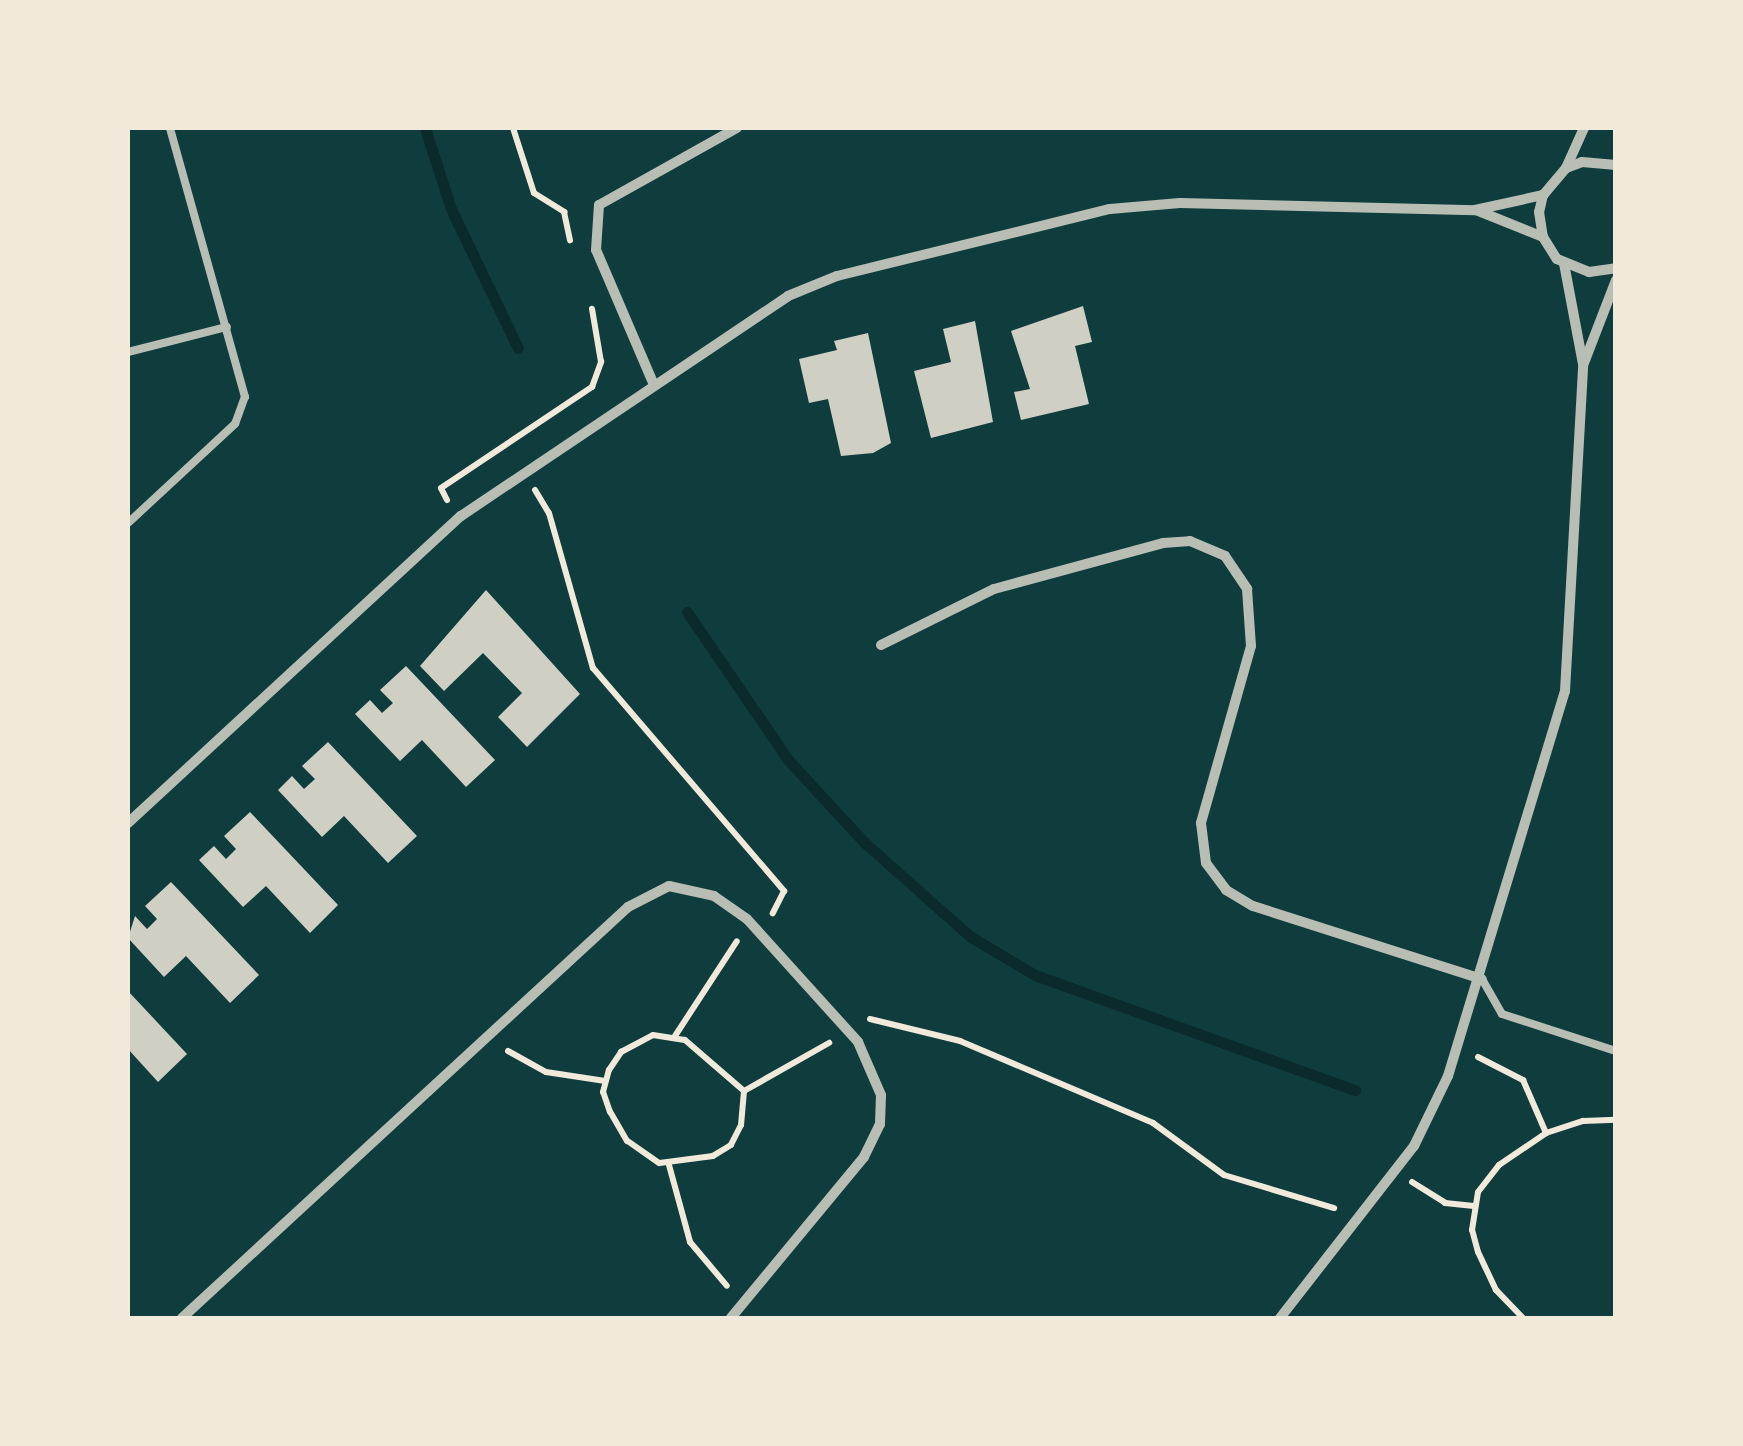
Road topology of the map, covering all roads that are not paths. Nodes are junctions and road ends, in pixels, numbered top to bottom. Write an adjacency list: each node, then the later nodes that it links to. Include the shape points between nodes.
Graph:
1 (170, 128): 12 (lane)
2 (738, 128): 15 (street, via 598,204 596,250)
3 (1584, 128): 5 (street)
4 (1616, 165): 5 (street, via 1582,162)
5 (1566, 168): 6 (street)
6 (1542, 194): 7 (street); 8 (street)
7 (1476, 210): 8 (street); 15 (street, via 1217,203 1110,209 836,276 788,296)
8 (1543, 237): 9 (street)
9 (1564, 263): 10 (street, via 1589,272); 14 (street)
10 (1616, 268)
11 (1616, 280): 14 (street)
12 (228, 327): 13 (lane); 16 (lane, via 245,387 242,411)
13 (128, 352)
14 (1583, 364): 19 (street, via 1565,690)
15 (654, 384): 18 (street, via 461,516)
16 (128, 523)
17 (881, 645): 19 (street, via 994,589 1163,543 1190,541 1224,556 1247,589 1251,646 1201,823 1206,863 1226,890 1252,906)
18 (128, 822)
19 (1482, 979): 20 (lane, via 1502,1014); 23 (street, via 1414,1146)
20 (1616, 1051)
21 (182, 1318): 22 (street, via 628,907 669,886 714,896 756,929 845,1028 874,1068 881,1095 874,1140)
22 (731, 1318)
23 (1280, 1318)

